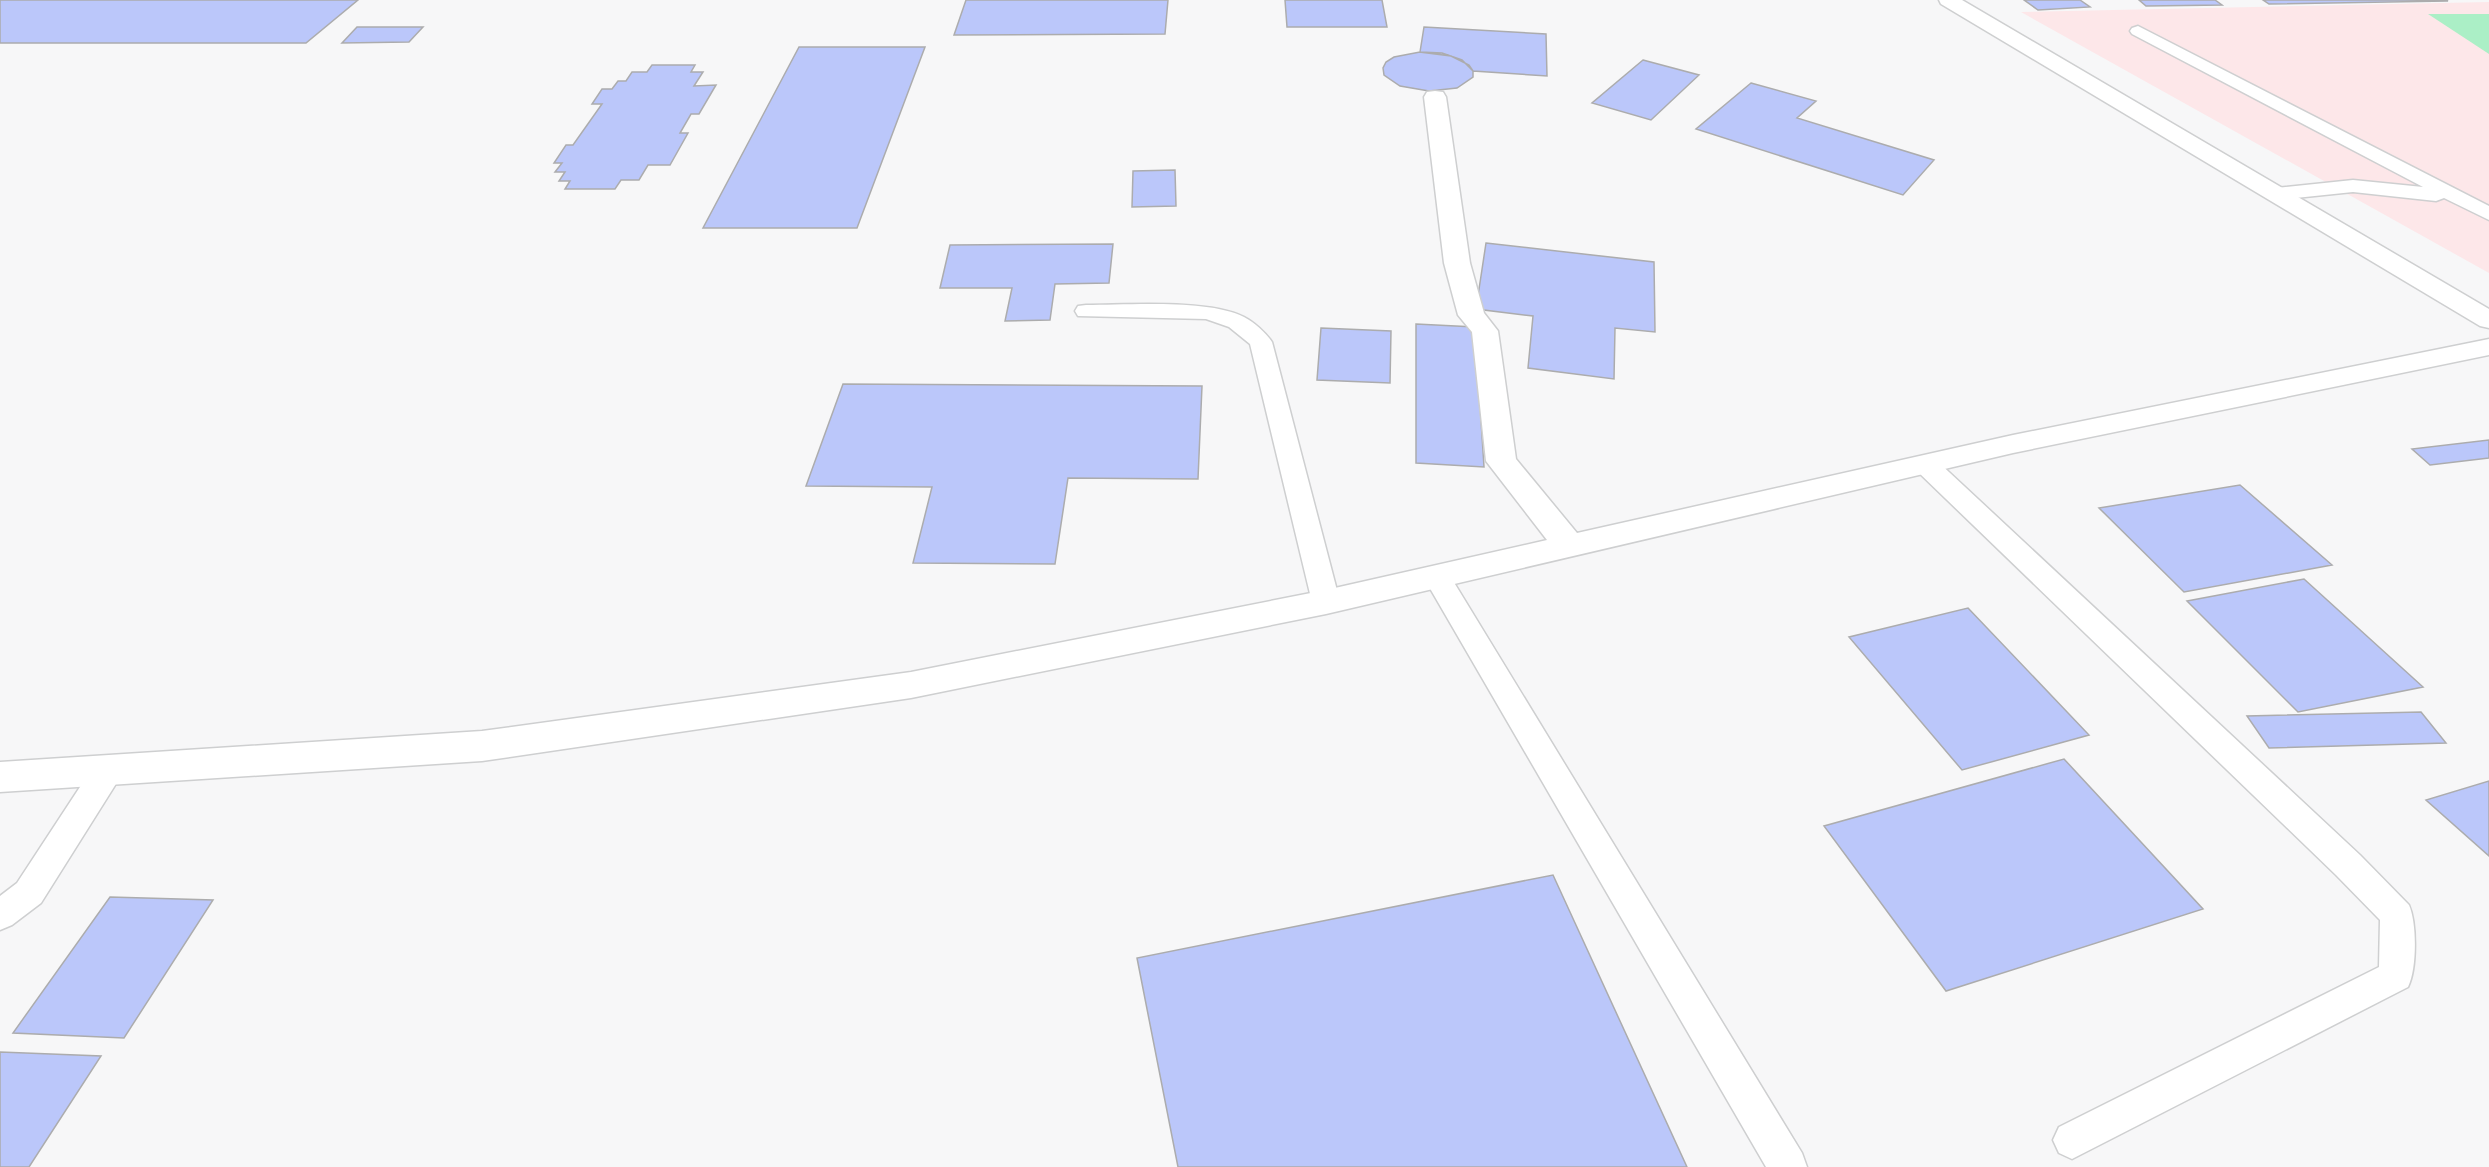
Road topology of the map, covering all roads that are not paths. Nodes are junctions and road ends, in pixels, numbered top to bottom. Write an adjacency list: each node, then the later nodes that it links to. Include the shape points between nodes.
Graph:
1 (1948, 0): 4 (street)
2 (2138, 31): 5 (lane)
3 (1435, 97): 11 (street, via 1457,263 1472,315 1485,331 1501,461)
4 (2276, 194): 5 (lane, via 2373,186); 8 (street)
5 (2460, 199): 6 (lane)
6 (2489, 214)
7 (1086, 311): 13 (lane, via 1207,313 1237,322 1261,342)
8 (2489, 320)
9 (2489, 347): 10 (street)
10 (1926, 465): 11 (street); 17 (lane, via 2340,856 2397,915 2396,976)
11 (1570, 547): 12 (street)
12 (1437, 578): 13 (street); 18 (lane)
13 (1326, 602): 14 (street, via 911,685 482,747)
14 (108, 770): 15 (street); 16 (lane, via 29,893)
15 (0, 777)
16 (0, 915)
17 (2072, 1140)
18 (1788, 1167)

